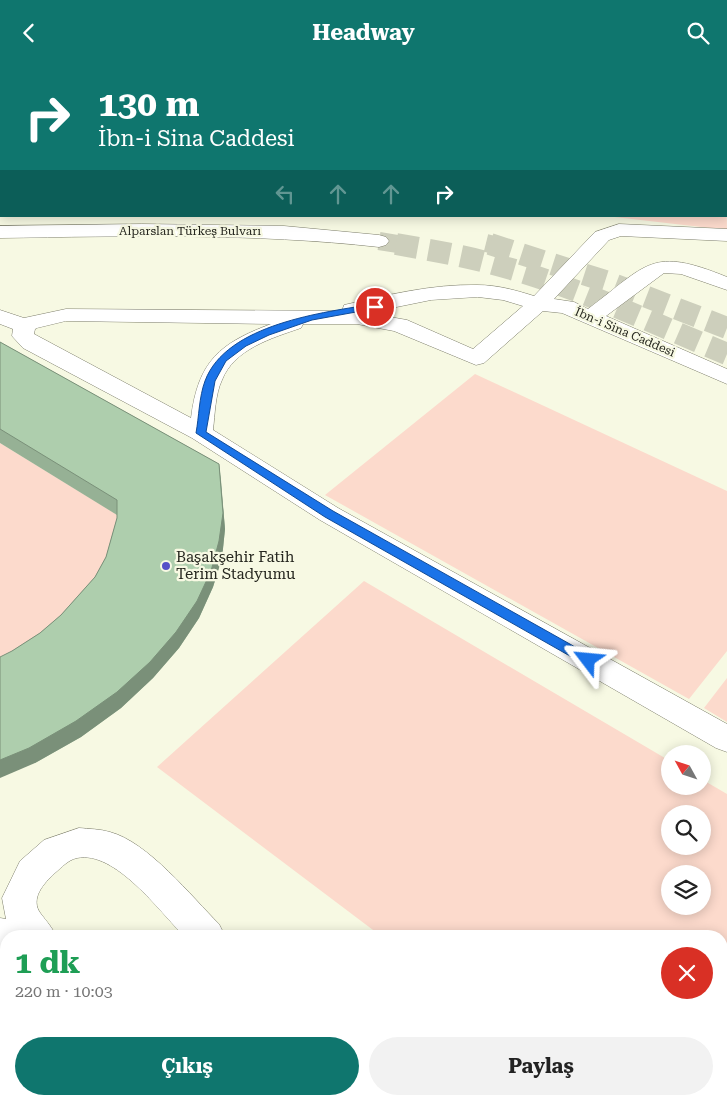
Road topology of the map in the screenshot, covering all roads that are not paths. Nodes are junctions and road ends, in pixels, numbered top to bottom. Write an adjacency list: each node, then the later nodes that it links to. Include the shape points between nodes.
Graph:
1 (310, 217): 2 (street, Alparslan Türkeş Bulvarı, via 380,233 246,230)
2 (0, 233)
3 (727, 235): 5 (street, via 619,230 602,236)
4 (727, 284): 8 (street, via 691,270 659,267)
5 (538, 303): 7 (street, İbn-i Sina Caddesi, via 505,294 471,291); 7 (street, via 476,358 399,325 357,318); 8 (street, İbn-i Sina Caddesi, via 566,307)
6 (0, 316): 9 (street)
7 (310, 317): 9 (street, via 66,315); 11 (street, İbn-i Sina Caddesi, via 242,344 223,359 210,381)
8 (591, 317): 10 (street, İbn-i Sina Caddesi)
9 (24, 326): 11 (street, via 23,336 31,343)
10 (727, 377)
11 (201, 433): 12 (street, via 329,514)
12 (727, 739)
13 (32, 930): 14 (street, via 24,921 19,899 32,872 56,851 79,843 110,846 139,866)
14 (201, 930)

